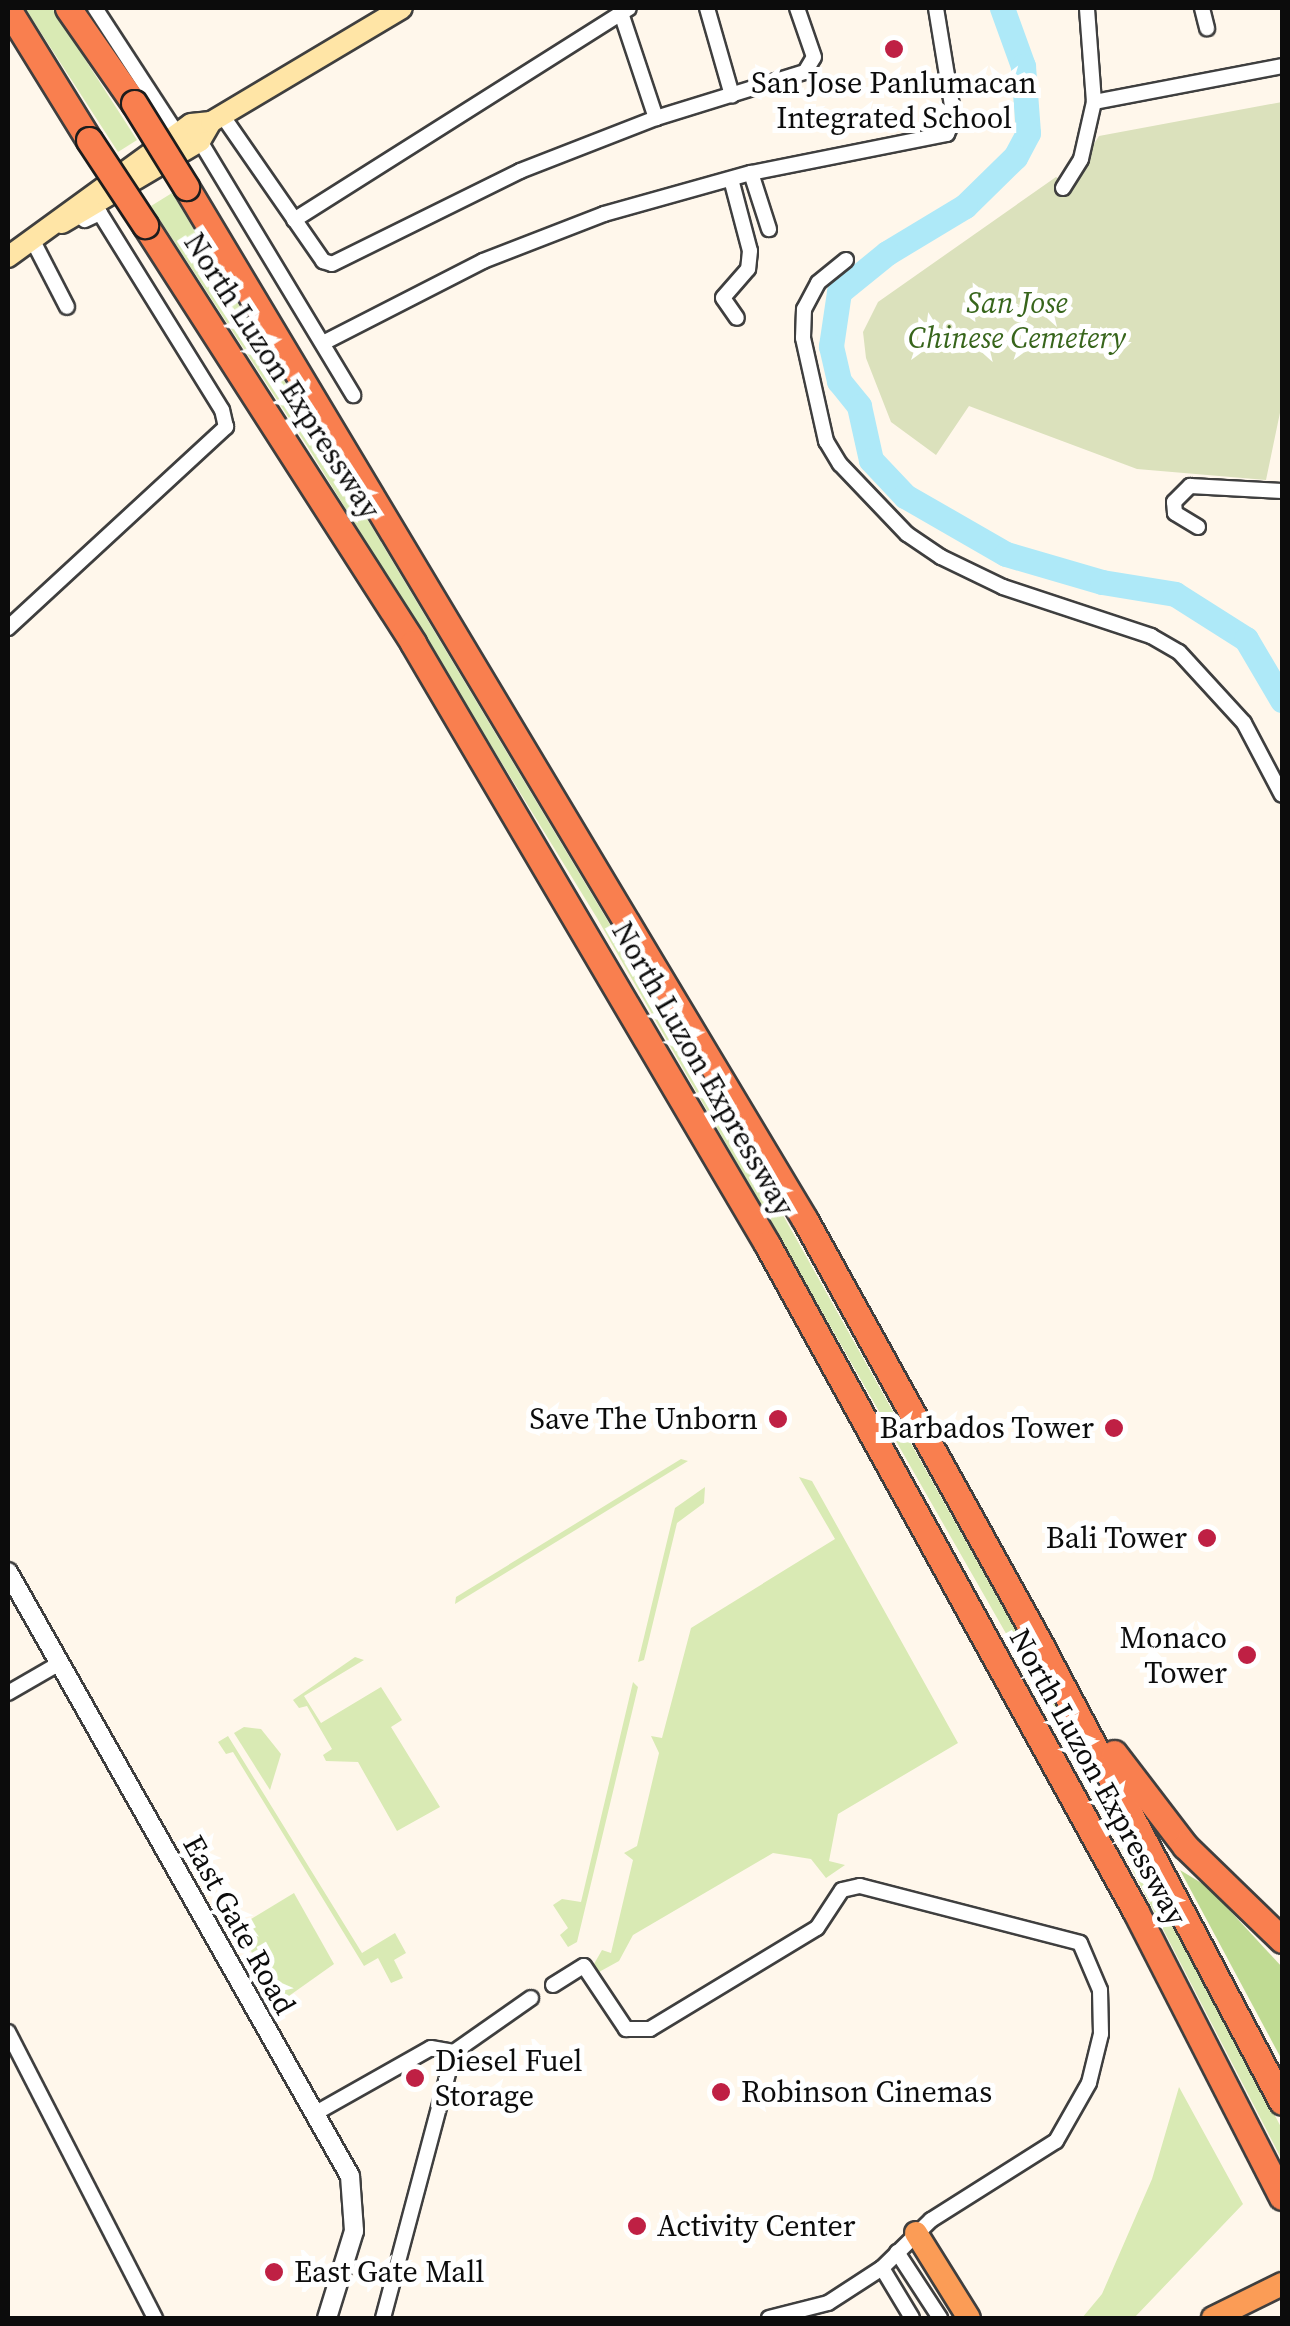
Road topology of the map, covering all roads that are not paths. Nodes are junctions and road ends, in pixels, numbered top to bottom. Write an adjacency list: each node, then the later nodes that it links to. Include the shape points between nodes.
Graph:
1 (68, 8): 36 (highway, North Luzon Expressway, bridge, via 186,187 635,930)
2 (95, 8): 17 (street)
3 (402, 8): 15 (main road)
4 (707, 8): 13 (street)
5 (797, 8): 13 (street, via 813,67)
6 (936, 8): 19 (street, via 954,118 950,132)
7 (1088, 8): 14 (street)
8 (1202, 8): 11 (street)
9 (8, 10): 46 (highway, North Luzon Expressway, bridge, via 413,643 767,1244 1128,1896)
10 (625, 10): 16 (street); 22 (street)
11 (1207, 28)
12 (1282, 66): 14 (street)
13 (732, 95): 16 (street)
14 (1094, 102): 21 (street, via 1080,159)
15 (216, 118): 17 (main road); 18 (main road); 22 (street)
16 (656, 118): 22 (street, via 520,171 332,264 322,261)
17 (176, 134): 24 (main road)
18 (200, 141): 24 (main road, via 96,208); 29 (street)
19 (750, 173): 20 (street); 23 (street)
20 (731, 178): 28 (street, via 750,251 748,269 722,298); 29 (street, via 520,244)
21 (1063, 188)
22 (294, 220)
23 (770, 229)
24 (40, 235): 25 (main road); 27 (street); 33 (street, via 100,213 222,410 226,428)
25 (8, 258)
26 (846, 260): 34 (street, via 818,283 804,309 803,338 826,440 840,464 940,557 1179,652 1244,723)
27 (67, 307)
28 (738, 318)
29 (323, 343): 30 (street)
30 (353, 396)
31 (1282, 491): 32 (street, via 1190,486 1174,502 1176,517)
32 (1198, 527)
33 (8, 628)
34 (1282, 795)
35 (8, 1572): 37 (street, East Gate Road)
36 (1044, 1650): 39 (highway, via 1175,1834); 44 (highway, North Luzon Expressway)
37 (60, 1664): 38 (street); 45 (street, East Gate Road)
38 (8, 1693)
39 (1282, 1940)
40 (552, 1985): 47 (street, via 584,1966 626,2029 650,2030 817,1928 842,1890 860,1886 1080,1943 1102,2013 1089,2083 1070,2124 1056,2141)
41 (531, 1998): 43 (street)
42 (8, 2032): 51 (street)
43 (454, 2052): 45 (street, via 431,2048); 53 (street)
44 (1282, 2102)
45 (314, 2114): 52 (street, East Gate Road, via 356,2194 354,2231)
46 (1282, 2197)
47 (916, 2233): 48 (street); 57 (highway)
48 (897, 2252): 49 (street); 56 (street)
49 (882, 2268): 54 (street, via 828,2303); 55 (street)
50 (1282, 2284): 58 (highway)
51 (155, 2318)
52 (327, 2318)
53 (383, 2318)
54 (769, 2318)
55 (912, 2318)
56 (940, 2318)
57 (969, 2318)
58 (1213, 2318)

